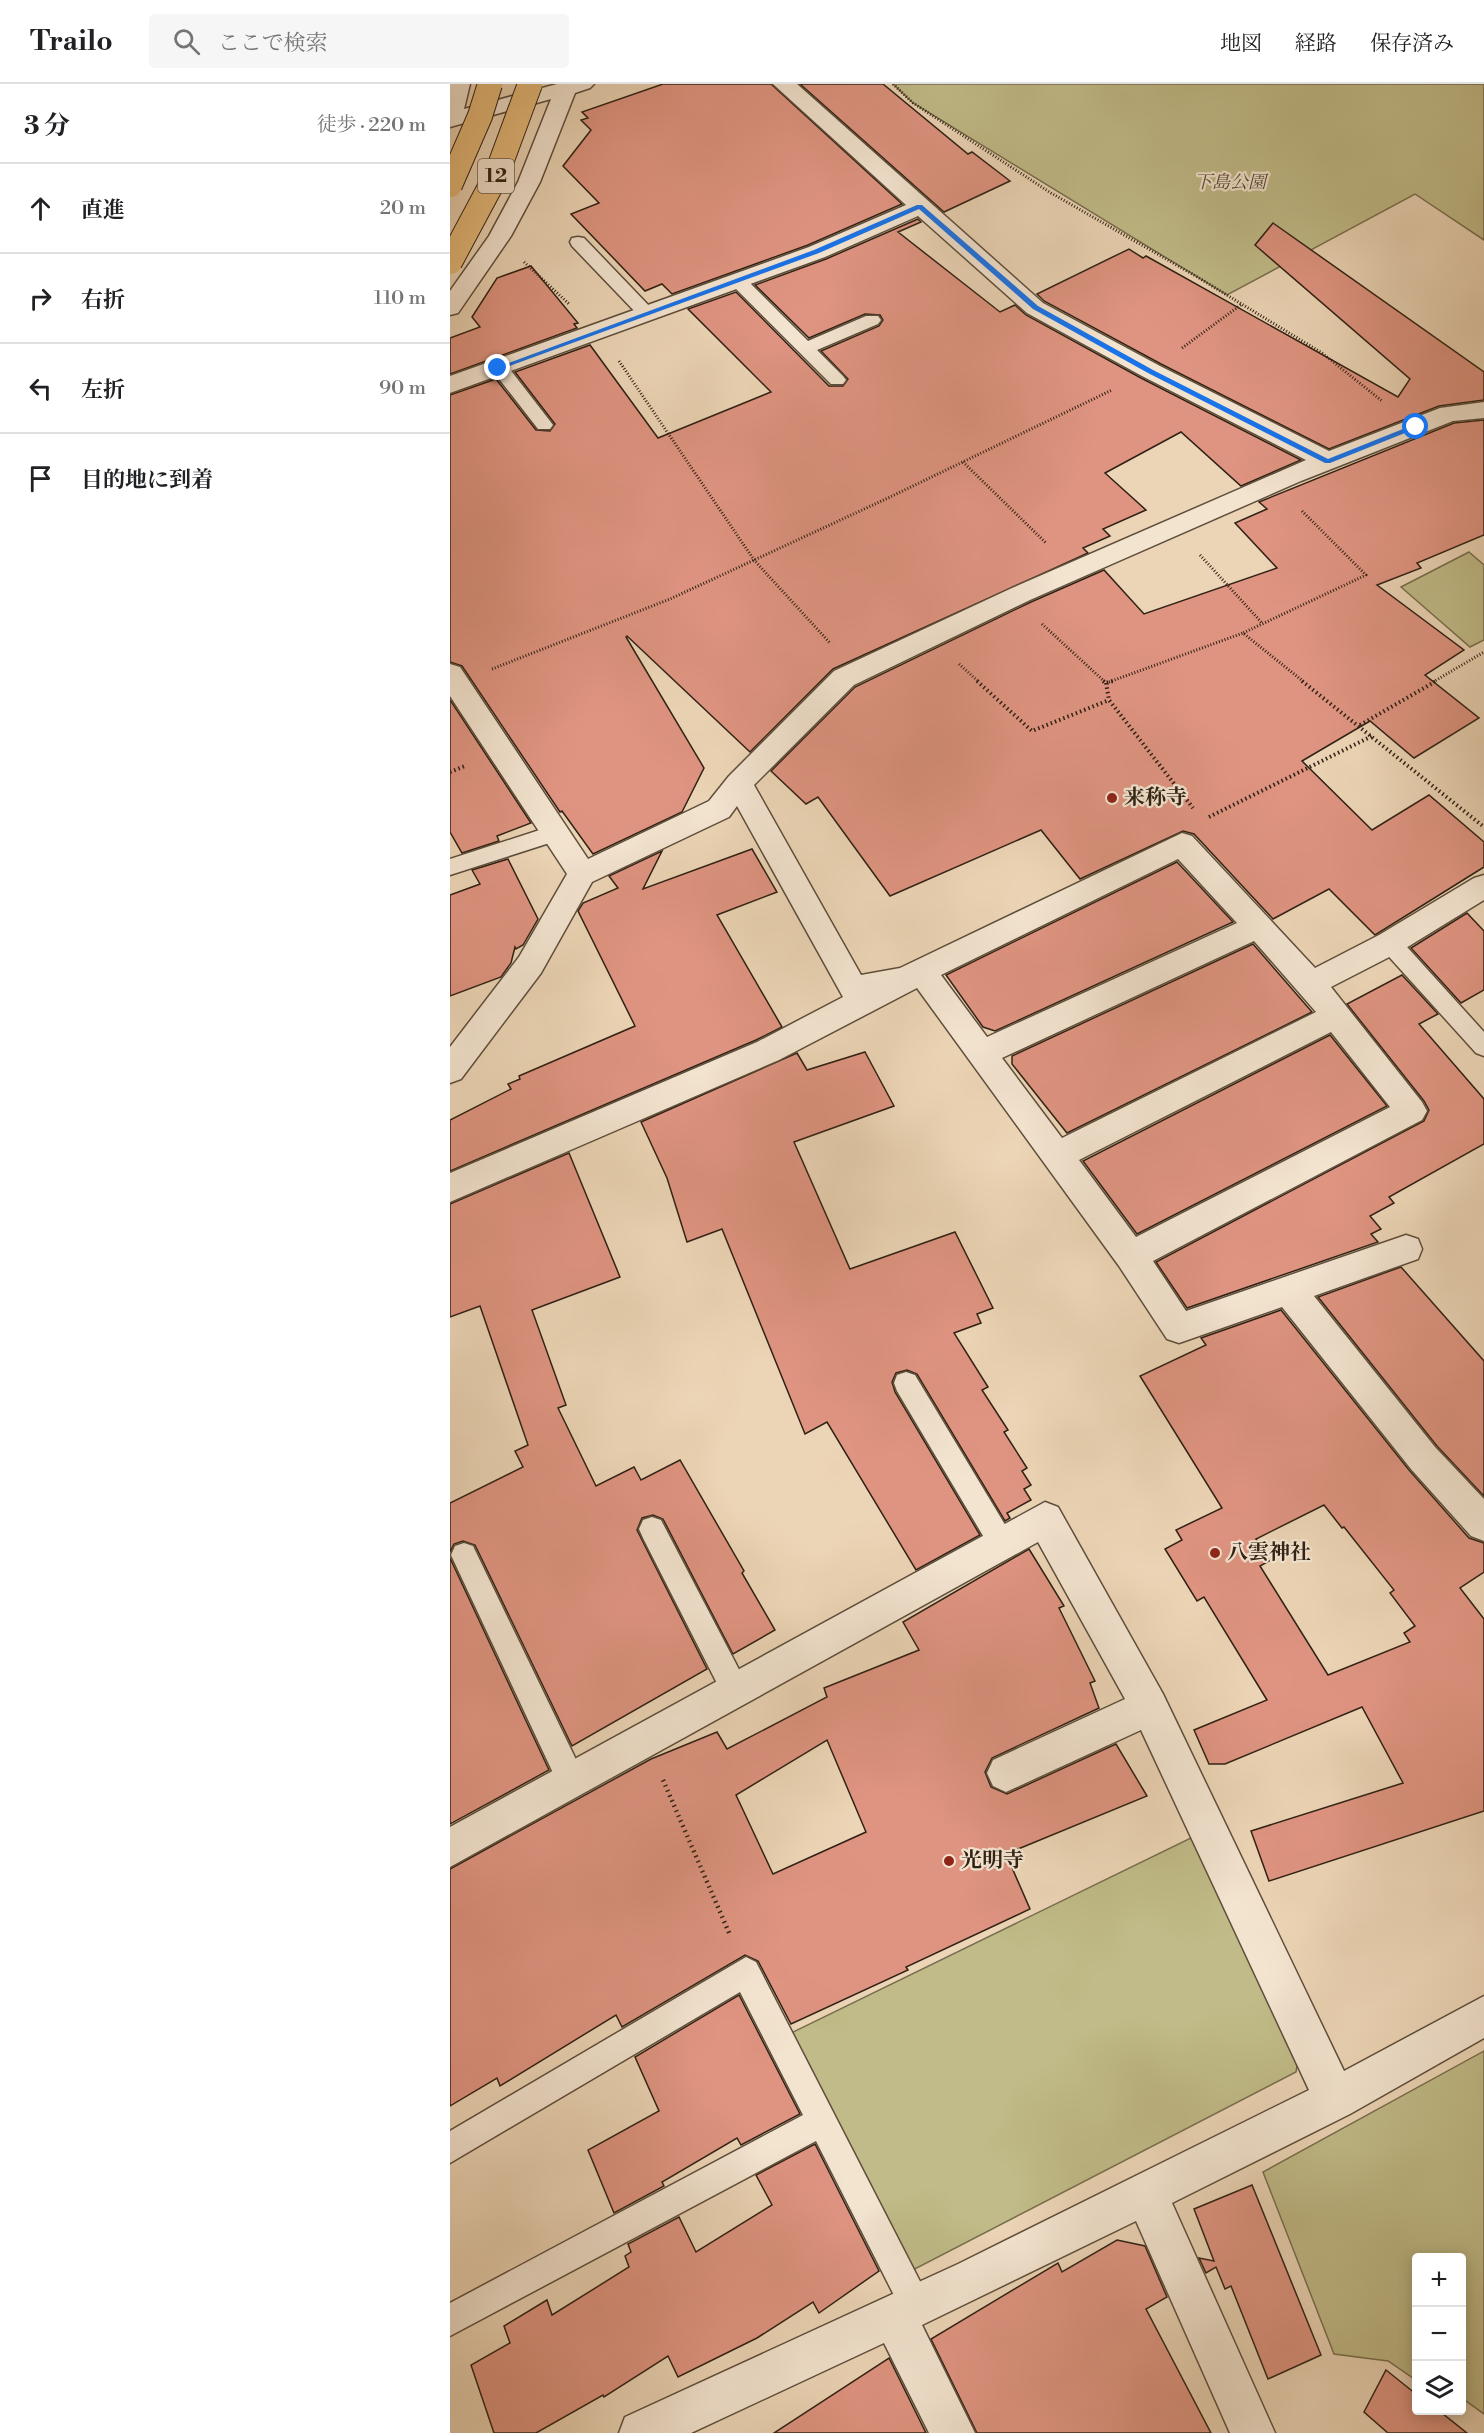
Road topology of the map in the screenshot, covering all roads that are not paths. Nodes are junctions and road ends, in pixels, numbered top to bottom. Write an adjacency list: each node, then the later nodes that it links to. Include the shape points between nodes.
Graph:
1 (459, 84): 5 (street)
2 (490, 84): 6 (highway, bridge)
3 (784, 84): 7 (street)
4 (559, 87): 5 (street); 9 (highway, 12, bridge, via 504,159 473,225); 11 (street, via 529,182 500,236)
5 (450, 119)
6 (450, 184)
7 (919, 207): 10 (street, via 817,252); 20 (street, via 1035,308)
8 (578, 242): 12 (lane)
9 (450, 262)
10 (737, 280): 12 (street); 14 (lane)
11 (450, 308)
12 (646, 314): 15 (street)
13 (872, 320): 14 (lane)
14 (805, 348): 16 (lane)
15 (498, 368): 17 (street); 19 (lane)
16 (837, 380)
17 (450, 385)
18 (1482, 412): 20 (street, via 1449,414)
19 (544, 425)
20 (1328, 461): 22 (street, via 1013,598 844,678)
21 (453, 679): 23 (street)
22 (739, 783): 25 (street, via 719,809); 29 (street, via 853,988)
23 (555, 832): 24 (lane); 25 (street)
24 (450, 867)
25 (582, 874): 34 (street, via 530,965)
26 (1484, 886): 28 (street)
27 (1259, 926): 29 (street, via 1182,844); 30 (street); 33 (street)
28 (1390, 943): 30 (street); 32 (lane)
29 (906, 978): 33 (street, via 924,975); 36 (street, via 768,1051)
30 (1311, 984): 31 (street)
31 (1334, 1017): 35 (street); 38 (street, via 1411,1111)
32 (1484, 1047)
33 (982, 1053): 35 (street)
34 (450, 1070)
35 (1057, 1156): 38 (street)
36 (450, 1188)
37 (1406, 1250): 39 (street)
38 (1131, 1256): 39 (street, via 1179,1328)
39 (1290, 1291): 41 (street, via 1423,1458)
40 (906, 1383): 43 (lane)
41 (1484, 1524)
42 (652, 1529): 45 (lane)
43 (1001, 1542): 45 (street); 46 (street, via 1045,1519)
44 (464, 1555): 48 (lane)
45 (735, 1690): 48 (street)
46 (1150, 1707): 47 (street); 51 (street)
47 (1006, 1773)
48 (572, 1780): 49 (street)
49 (450, 1848)
50 (1484, 2016): 51 (street)
51 (1335, 2099): 54 (street)
52 (822, 2121): 53 (lane, via 746,1972); 55 (lane); 56 (lane)
53 (450, 2148)
54 (1146, 2194): 55 (street); 60 (street)
55 (905, 2311): 57 (street); 59 (street)
56 (450, 2320)
57 (685, 2424): 58 (street)
58 (641, 2433)
59 (953, 2433)
60 (1253, 2433)

